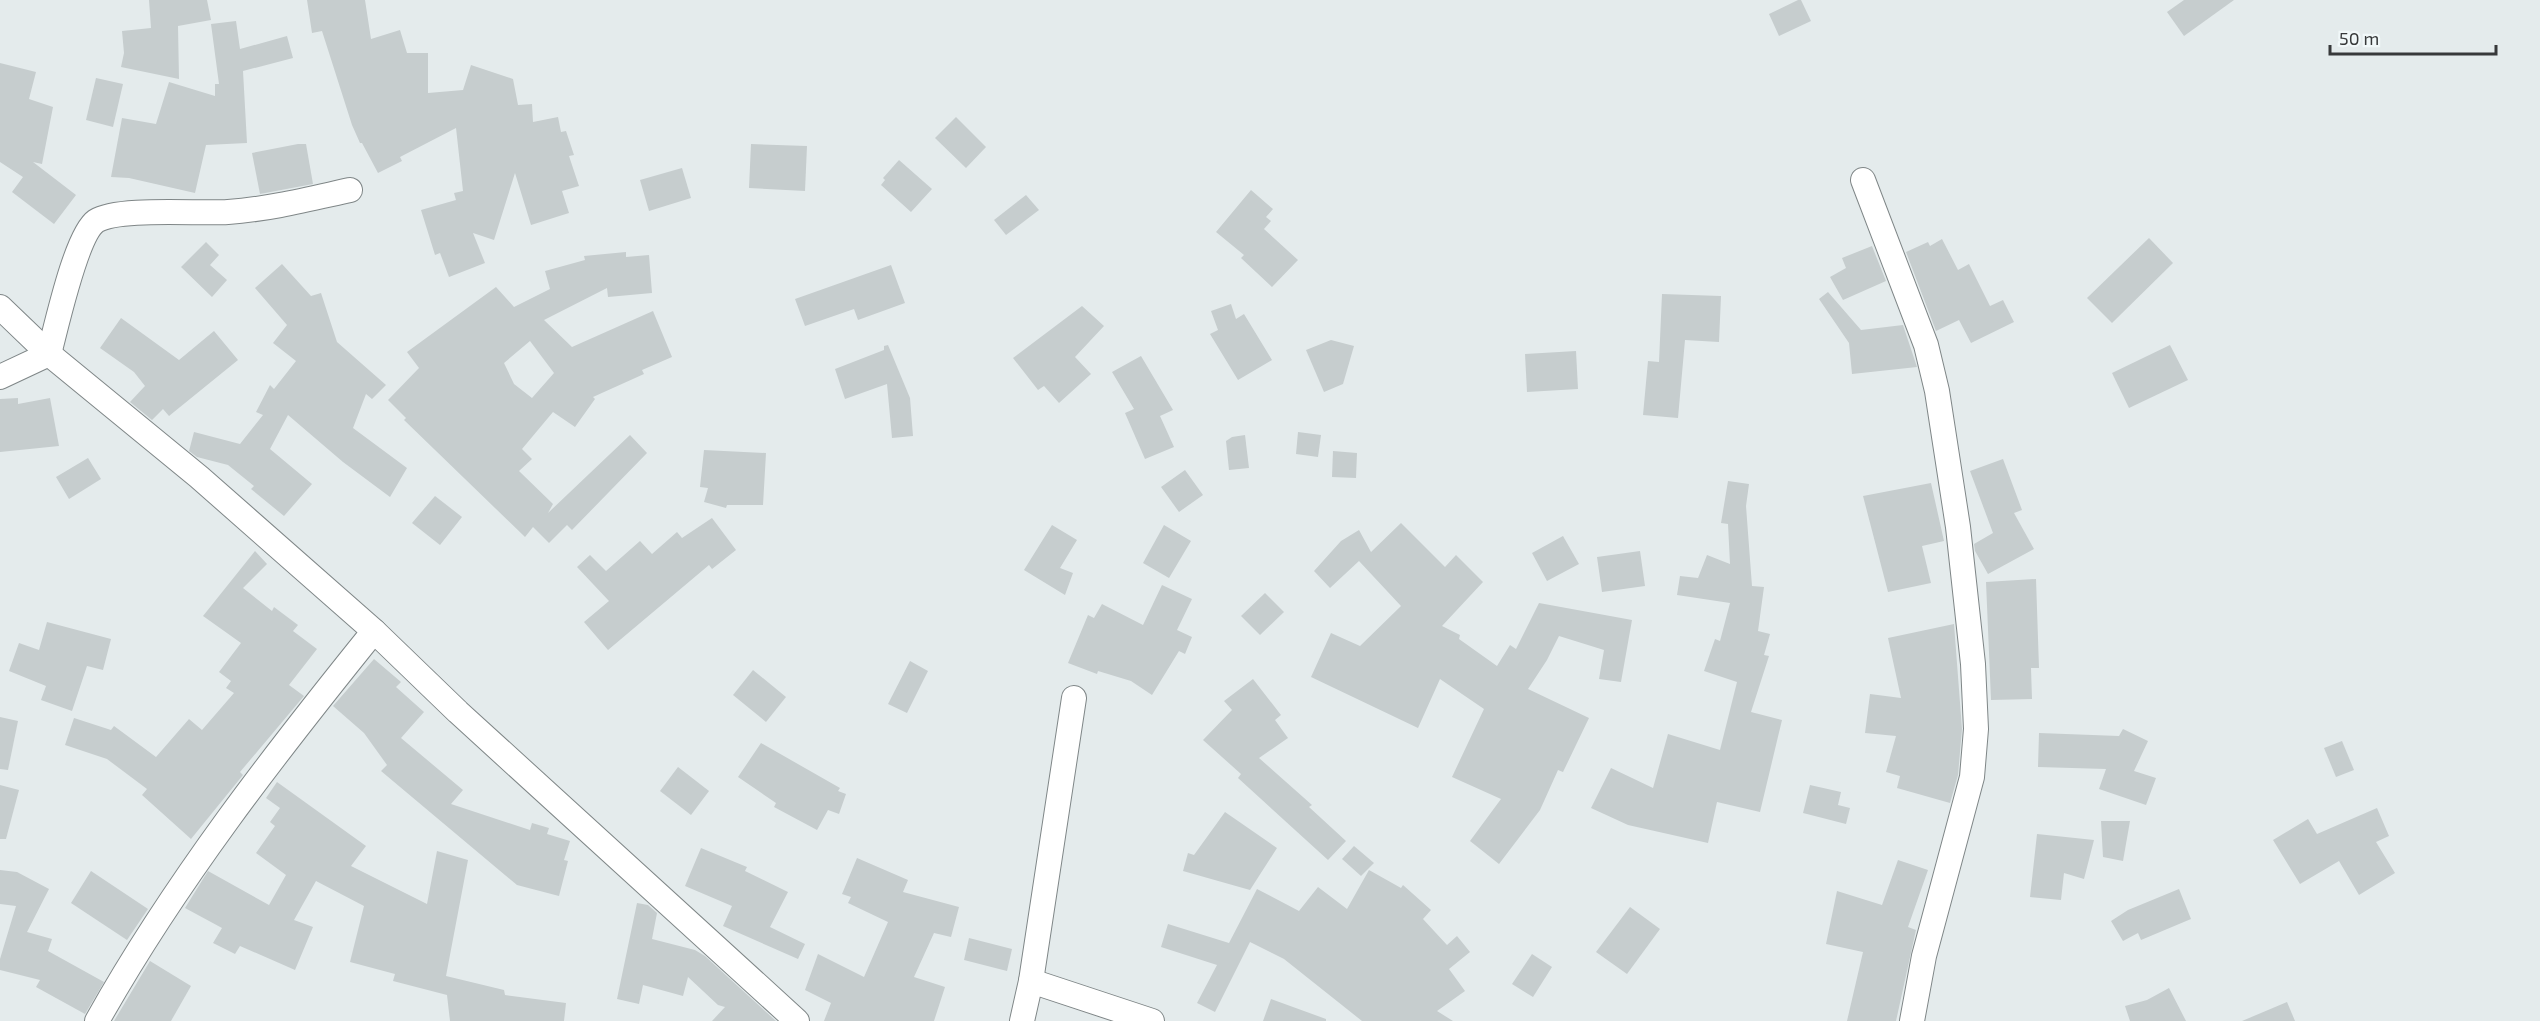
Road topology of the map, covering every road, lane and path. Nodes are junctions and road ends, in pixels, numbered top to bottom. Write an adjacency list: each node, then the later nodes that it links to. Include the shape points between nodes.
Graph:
1 (1863, 180): 13 (street, via 1929,357 1958,527 1973,664 1976,729 1972,777 1924,956)
2 (350, 190): 4 (street, via 279,206 228,212 125,214 96,221 82,240)
3 (0, 307): 4 (street)
4 (49, 354): 5 (street); 6 (street, via 199,477)
5 (0, 377)
6 (374, 631): 9 (street, via 186,877); 10 (street)
7 (1074, 698): 8 (street)
8 (1031, 981): 11 (street); 12 (street)
9 (97, 1021)
10 (797, 1021)
11 (1022, 1021)
12 (1152, 1021)
13 (1912, 1021)

